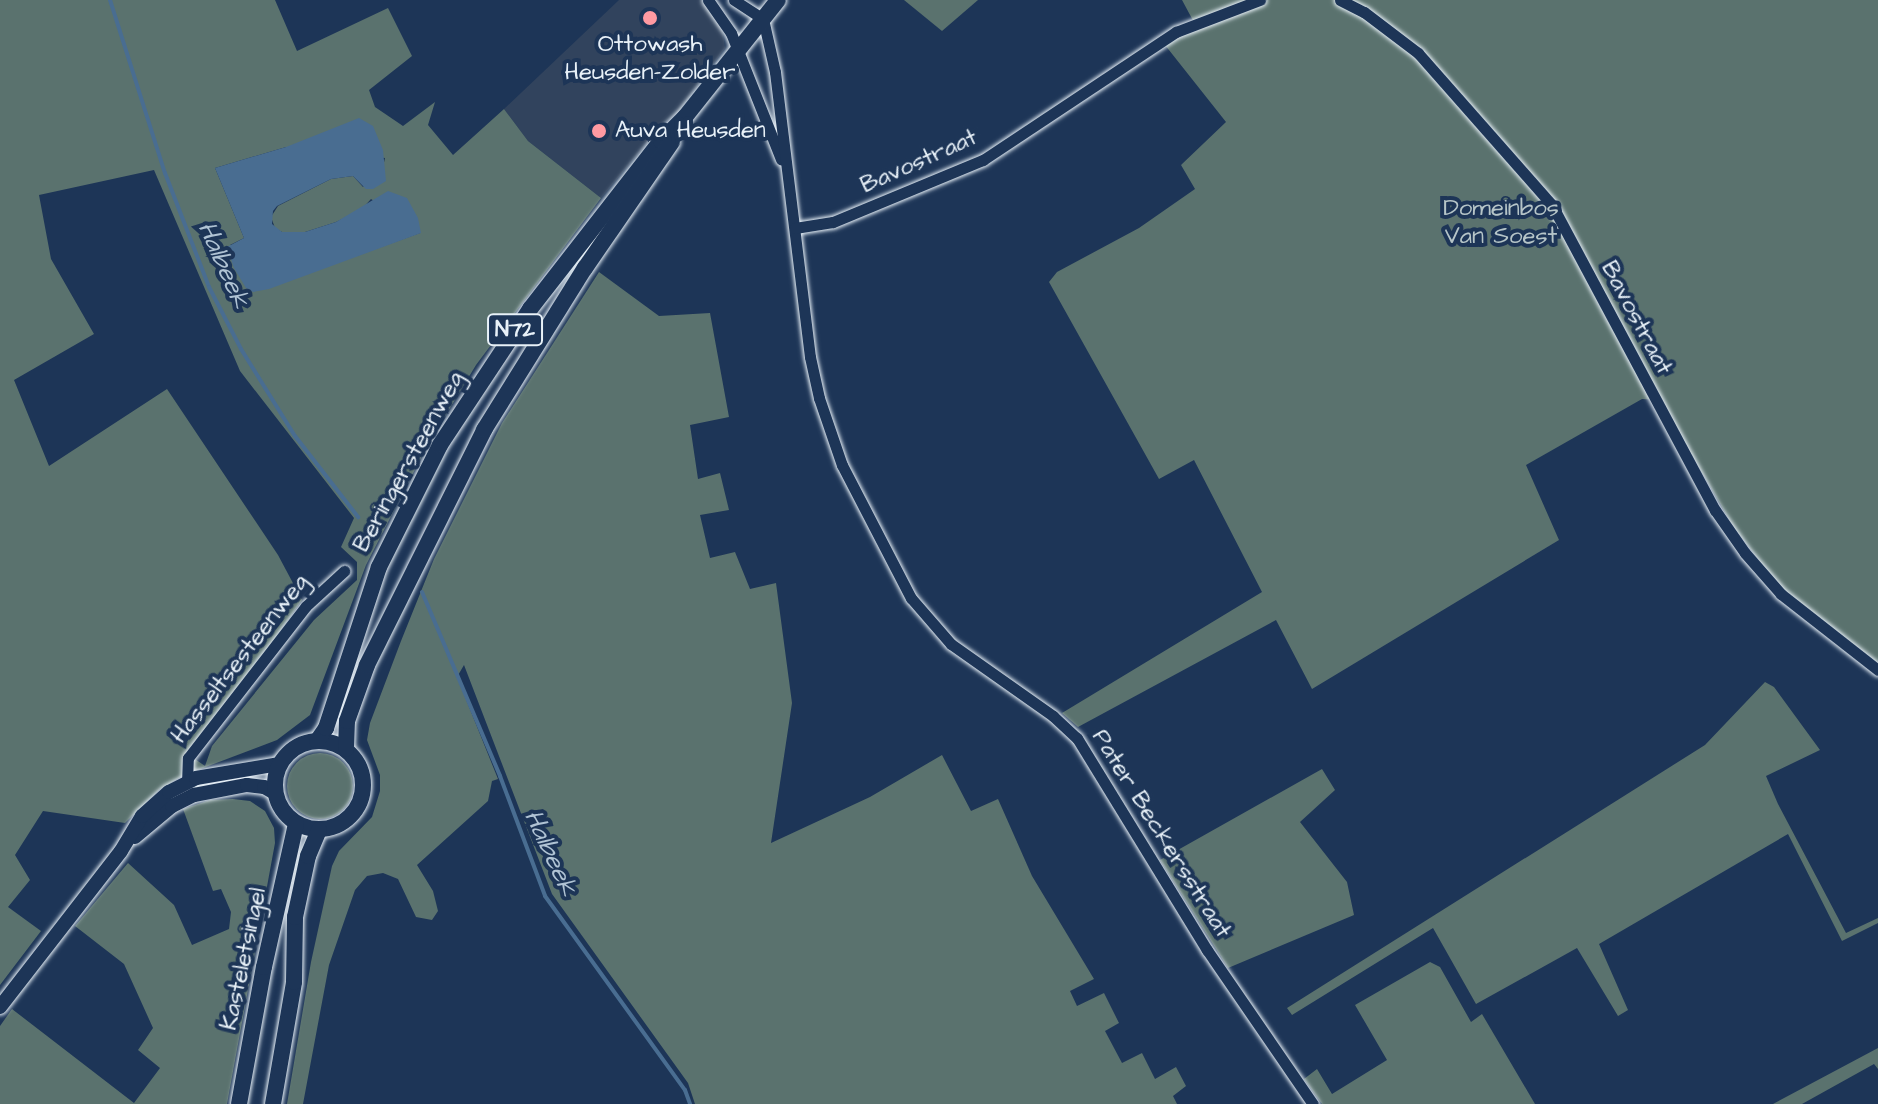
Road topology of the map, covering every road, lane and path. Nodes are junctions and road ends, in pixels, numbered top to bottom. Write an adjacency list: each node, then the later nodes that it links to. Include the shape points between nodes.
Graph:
1 (708, 0): 7 (street, Pater Beckersstraat)
2 (734, 0): 6 (street)
3 (778, 0): 6 (main road, Beringersteenweg / N72)
4 (1260, 0): 10 (street, Bavostraat, via 1176,32 983,160 833,222)
5 (1340, 0): 12 (street, Bavostraat, via 1418,53 1544,195 1715,510 1745,553 1781,594)
6 (763, 19): 7 (main road, Beringersteenweg / N72); 9 (street, Pater Beckersstraat)
7 (739, 51): 8 (main road, Beringersteenweg / N72); 9 (street, Pater Beckersstraat)
8 (685, 117): 13 (main road, Beringersteenweg / N72, via 530,309 440,445 379,567 326,728); 14 (main road, Beringersteenweg / N72, via 484,430 367,665 347,721)
9 (787, 175): 10 (street, Pater Beckersstraat)
10 (795, 228): 24 (street, Pater Beckersstraat, via 810,357 822,410 842,465 911,598 951,644 1077,738 1207,950)
11 (344, 571): 16 (street, Hasseltsesteenweg, via 306,606 188,758)
12 (1878, 670)
13 (317, 741): 14 (main road); 15 (main road, Hasseltsesteenweg, via 302,744)
14 (346, 749): 19 (main road, via 362,772 362,799 345,822)
15 (280, 764): 16 (street, Hasseltsesteenweg, via 231,769); 17 (main road)
16 (187, 783): 20 (street, Hasseltsesteenweg, via 142,816)
17 (275, 793): 18 (main road); 20 (street, Hasseltsesteenweg, via 247,785 194,795 172,806)
18 (296, 824): 19 (main road); 22 (main road, Kasteletsingel)
19 (319, 830): 23 (main road, Kasteletsingel, via 295,917 294,982)
20 (121, 851): 21 (street, Hasseltsesteenweg)
21 (0, 1007)
22 (239, 1104)
23 (273, 1104)
24 (1313, 1104)

